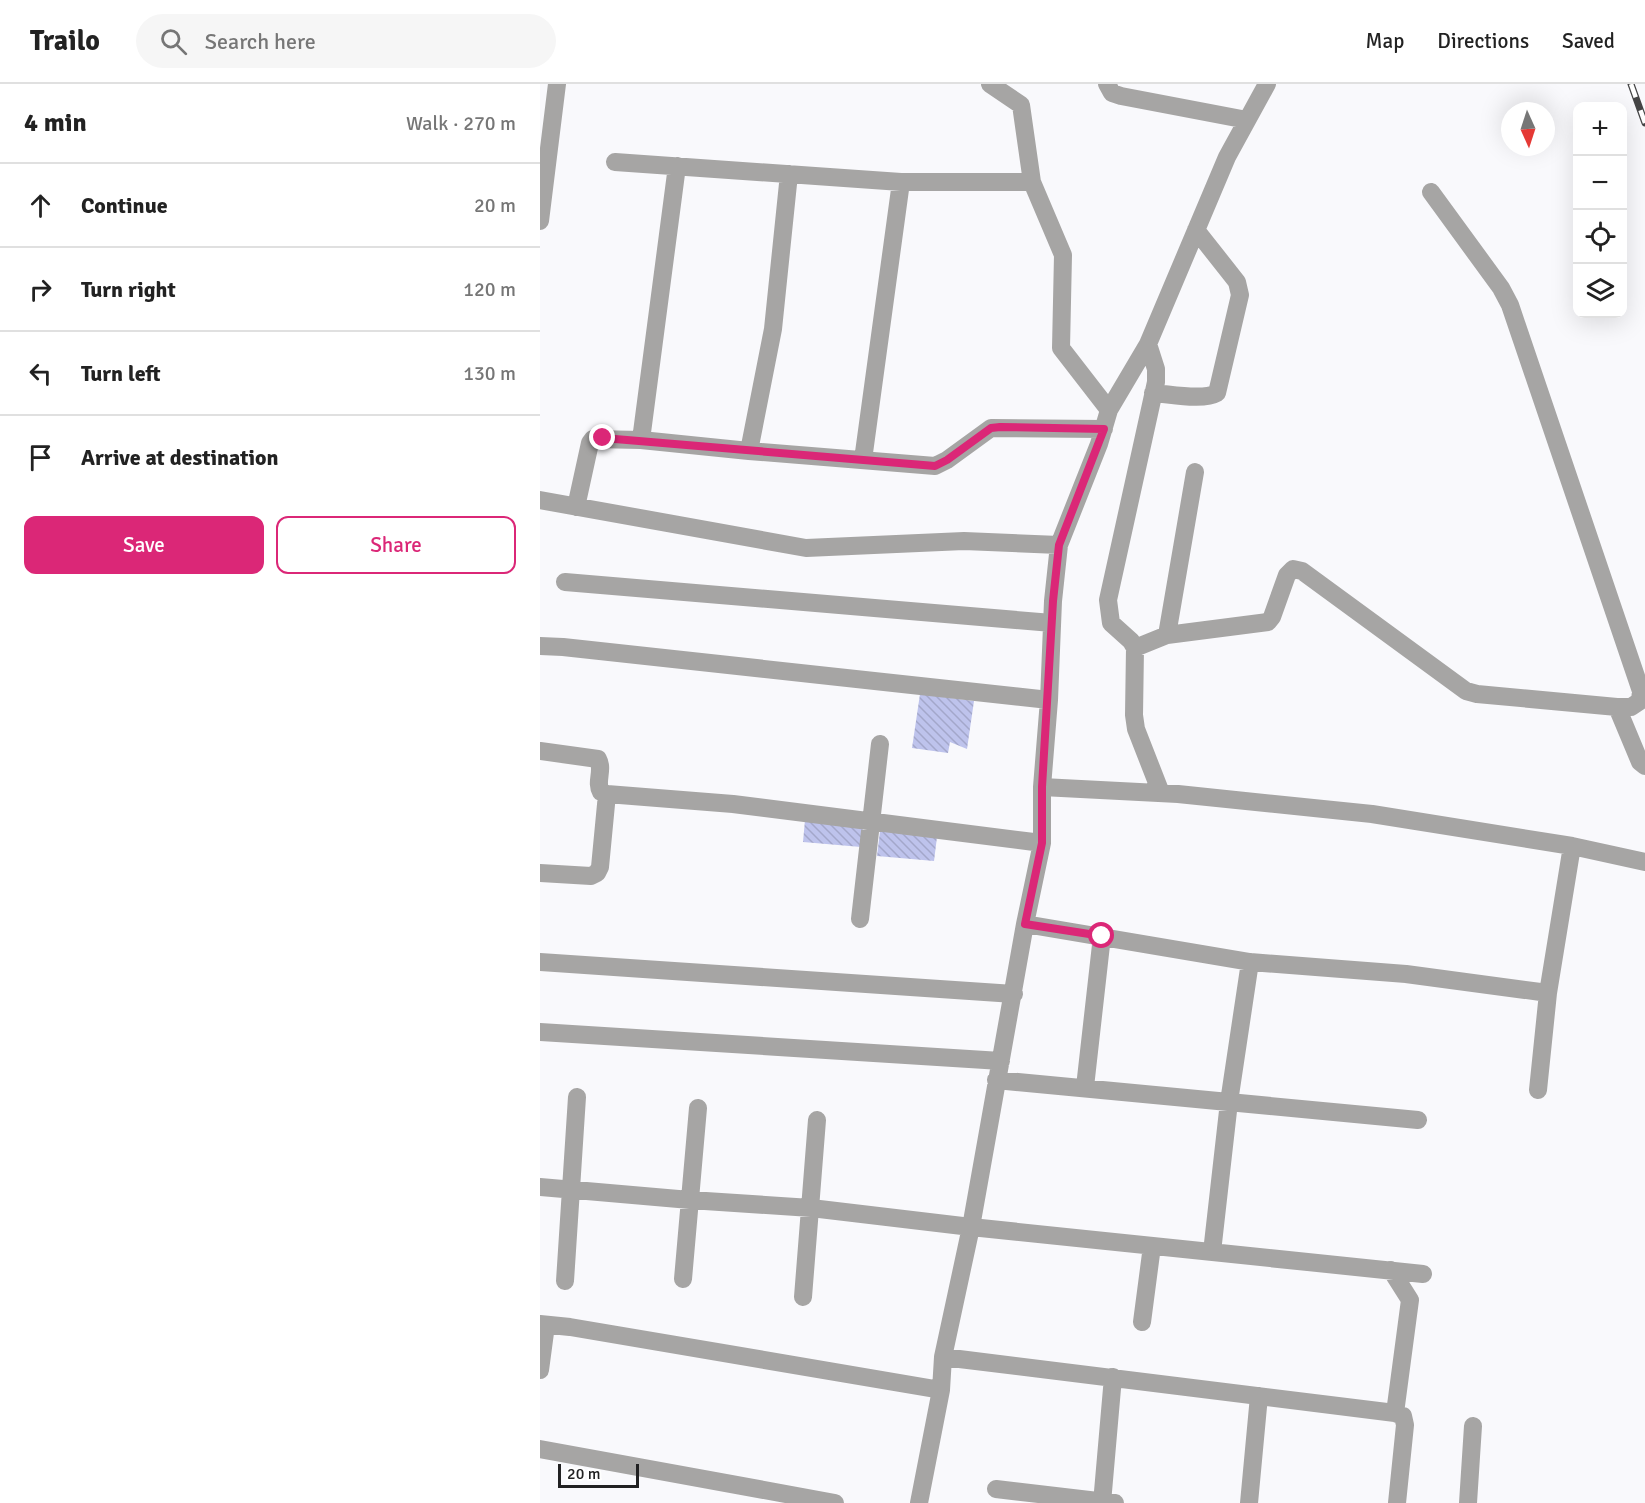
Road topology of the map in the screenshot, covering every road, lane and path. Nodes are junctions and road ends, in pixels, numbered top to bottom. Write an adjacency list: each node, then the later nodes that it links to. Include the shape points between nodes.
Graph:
1 (557, 84): 12 (street)
2 (990, 84): 10 (street, via 1021,105)
3 (1107, 84): 5 (street, via 1112,93 1121,96)
4 (1266, 84): 5 (street)
5 (1247, 120): 13 (street)
6 (615, 162): 7 (street)
7 (677, 166): 8 (street); 18 (street)
8 (789, 174): 9 (street); 19 (street, via 773,329)
9 (901, 182): 10 (street); 20 (street)
10 (1032, 182): 16 (street, via 1064,255 1061,348)
11 (1431, 192): 31 (street, via 1510,305 1641,691 1640,701 1631,707)
12 (540, 221)
13 (1196, 230): 14 (street); 15 (street, via 1237,282 1240,295 1217,393 1211,397)
14 (1148, 344): 15 (street, via 1156,369); 16 (street)
15 (1153, 393): 29 (street, via 1108,600 1111,624)
16 (1109, 410): 17 (street)
17 (1104, 429): 20 (street, via 1000,427 986,430 935,466); 24 (street)
18 (641, 440): 19 (street); 23 (street, via 593,439)
19 (749, 452): 20 (street)
20 (863, 460)
21 (1195, 472): 27 (street)
22 (540, 500): 23 (street)
23 (576, 507): 24 (street, via 806,548 964,541)
24 (1059, 545): 26 (street)
25 (565, 582): 26 (street)
26 (1052, 623): 30 (street)
27 (1167, 635): 29 (street); 31 (street, via 1268,622 1293,569 1302,571 1466,691)
28 (540, 646): 30 (street)
29 (1135, 648): 36 (street, via 1136,729)
30 (1048, 700): 35 (street)
31 (1617, 706): 34 (street)
32 (880, 744): 38 (street)
33 (540, 751): 37 (street, via 598,759 598,788)
34 (1645, 766)
35 (1042, 787): 36 (street); 39 (street)
36 (1161, 793): 40 (street, via 1372,814)
37 (607, 794): 38 (street, via 733,804); 42 (street, via 597,873)
38 (872, 822): 39 (street); 43 (street)
39 (1042, 843): 44 (street)
40 (1572, 846): 41 (street); 48 (street)
41 (1645, 862)
42 (540, 873)
43 (860, 919)
44 (1025, 924): 45 (street); 49 (street)
45 (1102, 936): 47 (street); 53 (street)
46 (540, 962): 49 (street)
47 (1250, 962): 48 (street, via 1406,974); 56 (street)
48 (1548, 993): 54 (street)
49 (1014, 994): 51 (street)
50 (540, 1032): 51 (street)
51 (1001, 1061): 52 (street)
52 (996, 1080): 53 (street); 64 (street)
53 (1085, 1087): 56 (street)
54 (1538, 1090)
55 (577, 1097): 61 (street)
56 (1230, 1102): 59 (street); 66 (street)
57 (698, 1108): 62 (street)
58 (817, 1120): 63 (street)
59 (1418, 1120)
60 (540, 1186): 61 (street)
61 (570, 1189): 62 (street); 70 (street)
62 (690, 1200): 63 (street); 69 (street)
63 (811, 1208): 64 (street); 71 (street)
64 (971, 1227): 65 (street); 74 (street)
65 (1152, 1246): 66 (street); 72 (street)
66 (1212, 1252): 67 (street)
67 (1391, 1270): 68 (street); 79 (street, via 1410,1300)
68 (1423, 1274)
69 (683, 1279)
70 (565, 1281)
71 (802, 1298)
72 (1142, 1322)
73 (543, 1325): 75 (street); 77 (street)
74 (943, 1357): 76 (street); 77 (street)
75 (540, 1370)
76 (1113, 1377): 78 (street); 83 (street)
77 (941, 1390): 85 (street)
78 (1258, 1396): 79 (street); 86 (street)
79 (1395, 1413): 87 (street, via 1403,1416 1405,1425)
80 (1473, 1426): 88 (street)
81 (540, 1449): 84 (street)
82 (996, 1489): 83 (street)
83 (1106, 1502)
84 (835, 1503)
85 (919, 1503)
86 (1249, 1503)
87 (1397, 1503)
88 (1468, 1503)

